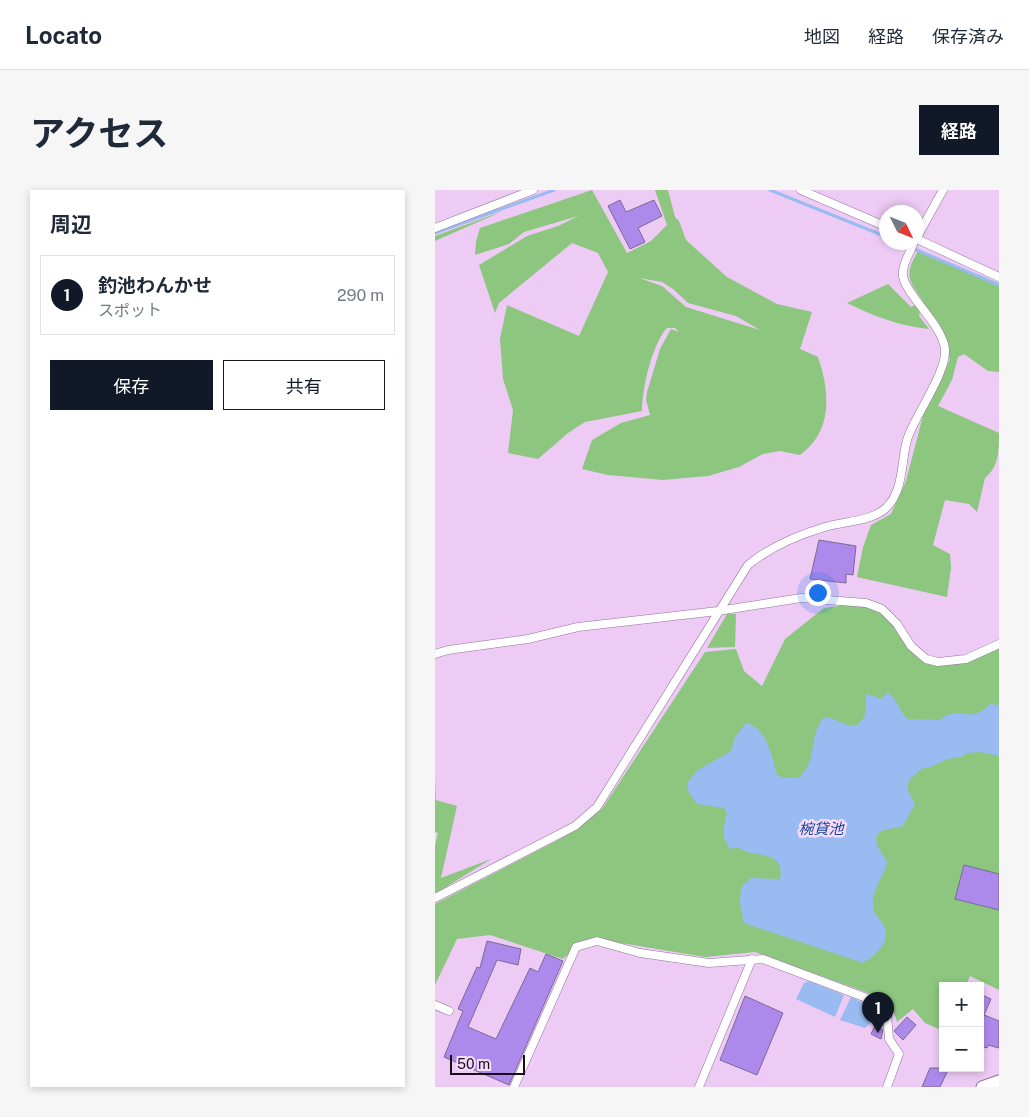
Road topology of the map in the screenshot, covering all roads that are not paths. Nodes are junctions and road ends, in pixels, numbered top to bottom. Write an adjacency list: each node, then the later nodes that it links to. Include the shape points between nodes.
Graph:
1 (533, 190): 6 (street)
2 (801, 190): 4 (street)
3 (943, 190): 5 (street)
4 (879, 224)
5 (924, 225)
6 (435, 228)
7 (924, 241): 9 (street)
8 (911, 250): 10 (street, via 902,271 904,282 939,329 945,350 942,369 907,440 897,491 887,507 873,517 825,527 765,550 747,565)
9 (999, 277)
10 (718, 612): 11 (street, via 801,598 866,603 883,609 911,646 926,659 938,662 966,660); 12 (street, via 587,625 528,639); 13 (street, via 597,807 575,826)
11 (999, 644)
12 (435, 654)
13 (435, 898)
14 (752, 959): 18 (street, via 709,962 640,953 597,941 576,946); 19 (street); 20 (street, via 763,959 872,1000 887,1014 889,1039 899,1054)
15 (435, 1006): 16 (street)
16 (449, 1011)
17 (999, 1081): 21 (main road)
18 (514, 1087)
19 (699, 1087)
20 (887, 1087)
21 (982, 1087)

